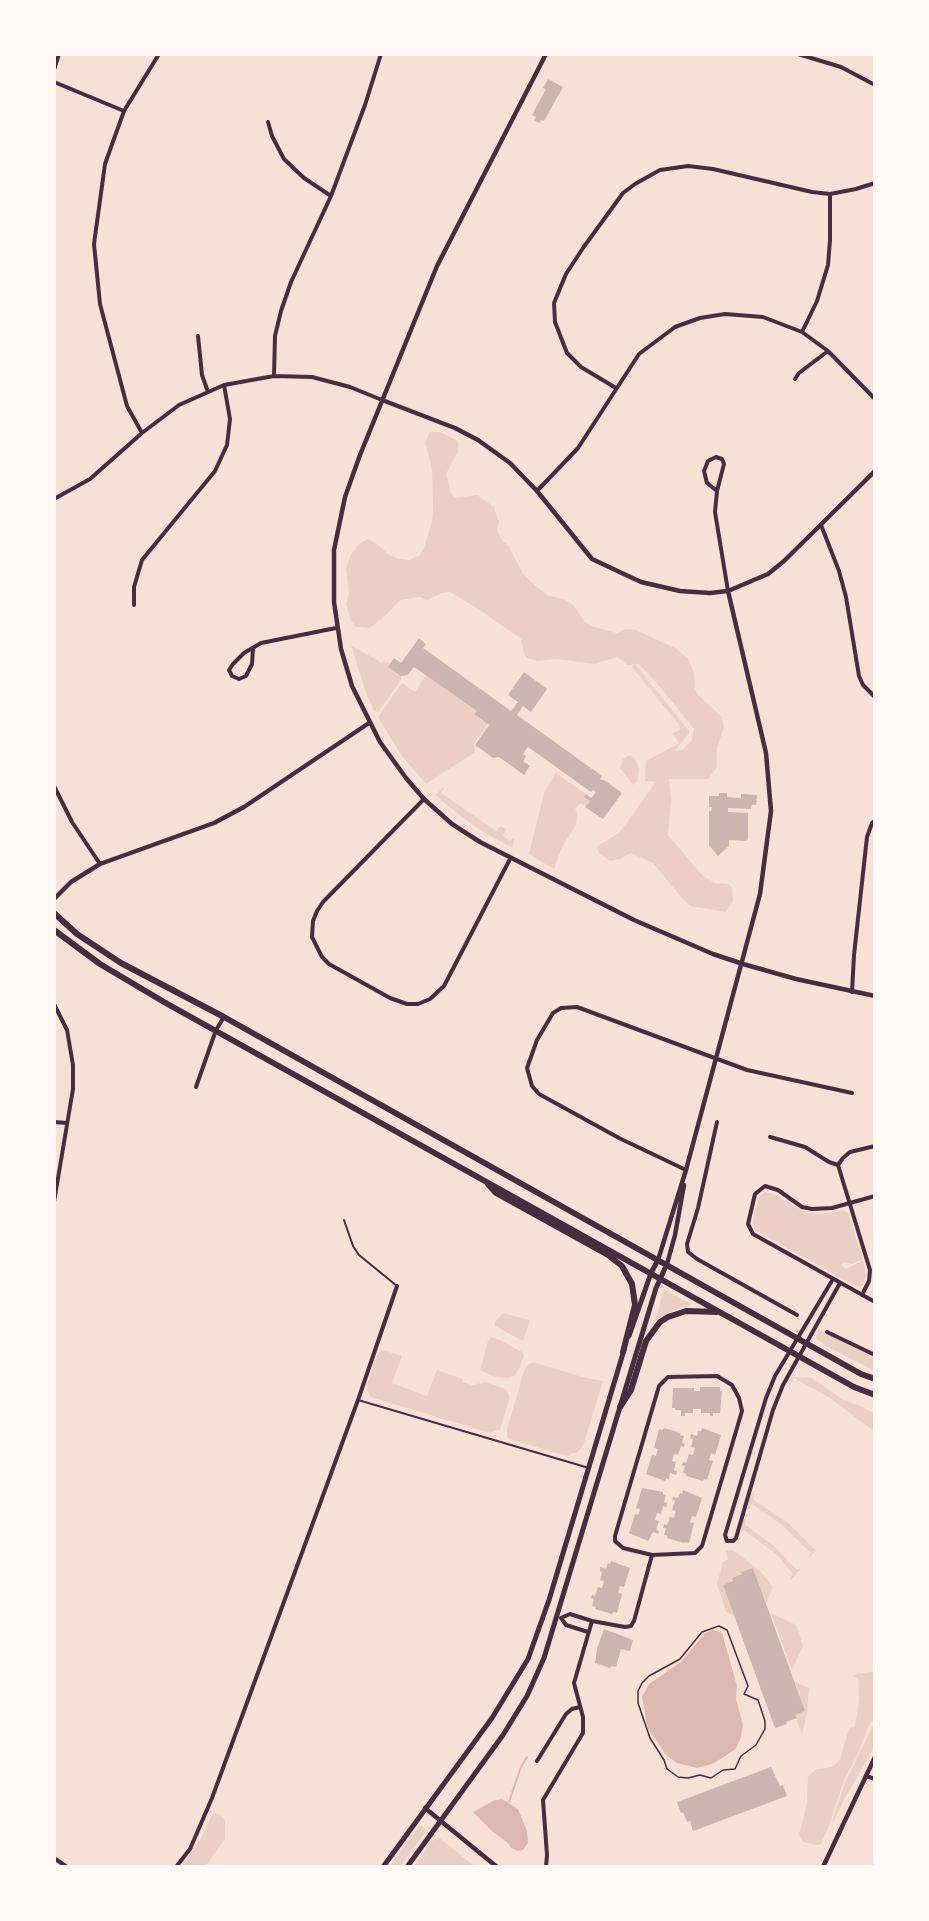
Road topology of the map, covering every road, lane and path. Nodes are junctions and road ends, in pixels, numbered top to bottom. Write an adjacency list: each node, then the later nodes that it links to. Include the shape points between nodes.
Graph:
1 (59, 54): 6 (street)
2 (159, 54): 9 (street)
3 (381, 54): 13 (street)
4 (546, 54): 23 (street, via 437,266)
5 (798, 54): 8 (street, via 841,67)
6 (54, 70)
7 (54, 82): 9 (street)
8 (875, 85)
9 (124, 111): 24 (street, via 105,164 94,243 100,304 127,406)
10 (268, 122): 13 (street, via 284,159)
11 (875, 183): 12 (street)
12 (830, 194): 14 (street, via 828,265); 20 (street, via 688,166 660,170 623,194 566,274 554,303 555,322 567,353 581,367)
13 (331, 196): 17 (street, via 281,311 274,336)
14 (802, 332): 16 (street); 20 (street, via 763,317 725,314 700,318 675,327 652,343 639,354)
15 (198, 336): 21 (street)
16 (828, 351): 18 (street); 22 (street)
17 (274, 376): 19 (street); 23 (street, via 312,377)
18 (795, 379)
19 (224, 385): 21 (street); 31 (street, via 230,419 227,445 215,471 142,561 134,587)
20 (616, 388): 26 (street, via 578,448)
21 (208, 392): 24 (street, via 179,405)
22 (875, 399)
23 (382, 400): 26 (street, via 478,440 510,463); 32 (street, via 338,523 334,571)
24 (142, 434): 28 (street, via 90,479)
25 (875, 471): 29 (street)
26 (537, 491): 30 (street, via 592,559 641,582 680,591)
27 (717, 491): 27 (street, via 724,464 717,456 708,461 704,471 707,483); 30 (street, via 715,512)
28 (54, 499)
29 (821, 525): 30 (street, via 768,574); 34 (street, via 846,597 860,676)
30 (728, 591): 44 (street, via 766,753 771,811 760,894)
31 (134, 605)
32 (336, 628): 33 (street, via 281,638); 35 (street, via 352,686)
33 (254, 648): 33 (street, via 246,676 232,676 231,667)
34 (875, 697)
35 (369, 723): 37 (street, via 390,758); 40 (street, via 244,807 213,823)
36 (54, 786): 40 (street)
37 (424, 799): 39 (street, via 452,824); 39 (street, via 317,911 312,937 329,964 390,998 408,1004 430,999 444,986)
38 (875, 821): 45 (street, via 867,837)
39 (510, 859): 44 (street, via 634,920)
40 (100, 864): 41 (street, via 71,882)
41 (54, 899)
42 (54, 913): 48 (main road, via 77,934 121,963)
43 (54, 930): 49 (main road, via 100,964)
44 (743, 964): 45 (street); 50 (street)
45 (852, 992): 46 (street)
46 (875, 996)
47 (54, 1004): 55 (street, via 67,1030 73,1065)
48 (224, 1017): 49 (street); 65 (main road)
49 (216, 1030): 51 (street); 60 (main road)
50 (716, 1059): 52 (street, via 747,1070); 59 (street); 59 (street, via 569,1006 553,1012 547,1020 527,1068 532,1086 539,1094)
51 (196, 1087)
52 (852, 1093)
53 (54, 1122): 55 (street)
54 (717, 1122): 75 (street, via 688,1252)
55 (67, 1123): 62 (street)
56 (770, 1137): 58 (street, via 805,1147)
57 (875, 1146): 58 (street, via 850,1152)
58 (838, 1165): 63 (street)
59 (686, 1170): 65 (street); 66 (street)
60 (484, 1179): 67 (main road); 80 (main road, via 496,1193 622,1266 632,1284 635,1305)
61 (875, 1196): 63 (street)
62 (54, 1202)
63 (849, 1203): 69 (street, via 832,1208 802,1207 765,1186 755,1194 748,1224 753,1234); 72 (street, via 870,1270)
64 (344, 1220): 71 (lane, via 359,1255)
65 (658, 1260): 66 (main road); 67 (main road)
66 (667, 1264): 68 (main road); 77 (main road)
67 (651, 1273): 68 (main road); 80 (main road)
68 (660, 1278): 74 (main road); 86 (main road)
69 (833, 1279): 70 (street); 77 (street)
70 (840, 1283): 72 (street); 78 (street)
71 (397, 1286): 85 (street)
72 (862, 1295): 73 (street)
73 (875, 1302)
74 (722, 1312): 79 (main road); 86 (main road, via 686,1311 660,1322 646,1341 631,1390)
75 (796, 1315)
76 (827, 1332): 82 (street)
77 (798, 1338): 78 (main road); 79 (street)
78 (806, 1343): 81 (street); 83 (main road)
79 (790, 1351): 81 (main road); 81 (street, via 766,1398 725,1535 729,1542 736,1538 773,1410)
80 (623, 1352): 87 (main road)
81 (798, 1355): 84 (main road)
82 (875, 1355)
83 (875, 1379)
84 (875, 1395)
85 (358, 1400): 87 (lane); 101 (street, via 212,1798 190,1849)
86 (620, 1407): 98 (main road, via 544,1658 512,1722)
87 (589, 1468): 97 (main road, via 528,1659 492,1718)
88 (652, 1555): 88 (street, via 695,1553 702,1546 742,1411 732,1385 717,1376 668,1377 659,1386 615,1536 622,1548); 89 (street, via 633,1624 625,1627)
89 (592, 1621): 91 (street); 91 (street, via 570,1614 561,1618 566,1624)
90 (727, 1630): 90 (path, via 748,1686 744,1694 758,1701 765,1729 756,1745 741,1756 735,1770 723,1770 711,1779 700,1775 678,1777 667,1769 645,1728 638,1703 640,1686 649,1676 680,1659 705,1630 719,1626)
91 (588, 1632): 92 (street, via 574,1683)
92 (580, 1707): 94 (street, via 566,1714); 105 (street, via 583,1733 543,1800)
93 (875, 1757): 95 (street)
94 (537, 1761)
95 (866, 1776): 96 (street); 106 (street)
96 (875, 1779)
97 (425, 1808): 98 (street); 102 (main road)
98 (440, 1820): 103 (main road); 104 (street)
99 (54, 1858): 100 (street)
100 (67, 1867)
101 (176, 1867)
102 (382, 1867)
103 (406, 1867)
104 (497, 1867)
105 (546, 1867)
106 (823, 1867)

